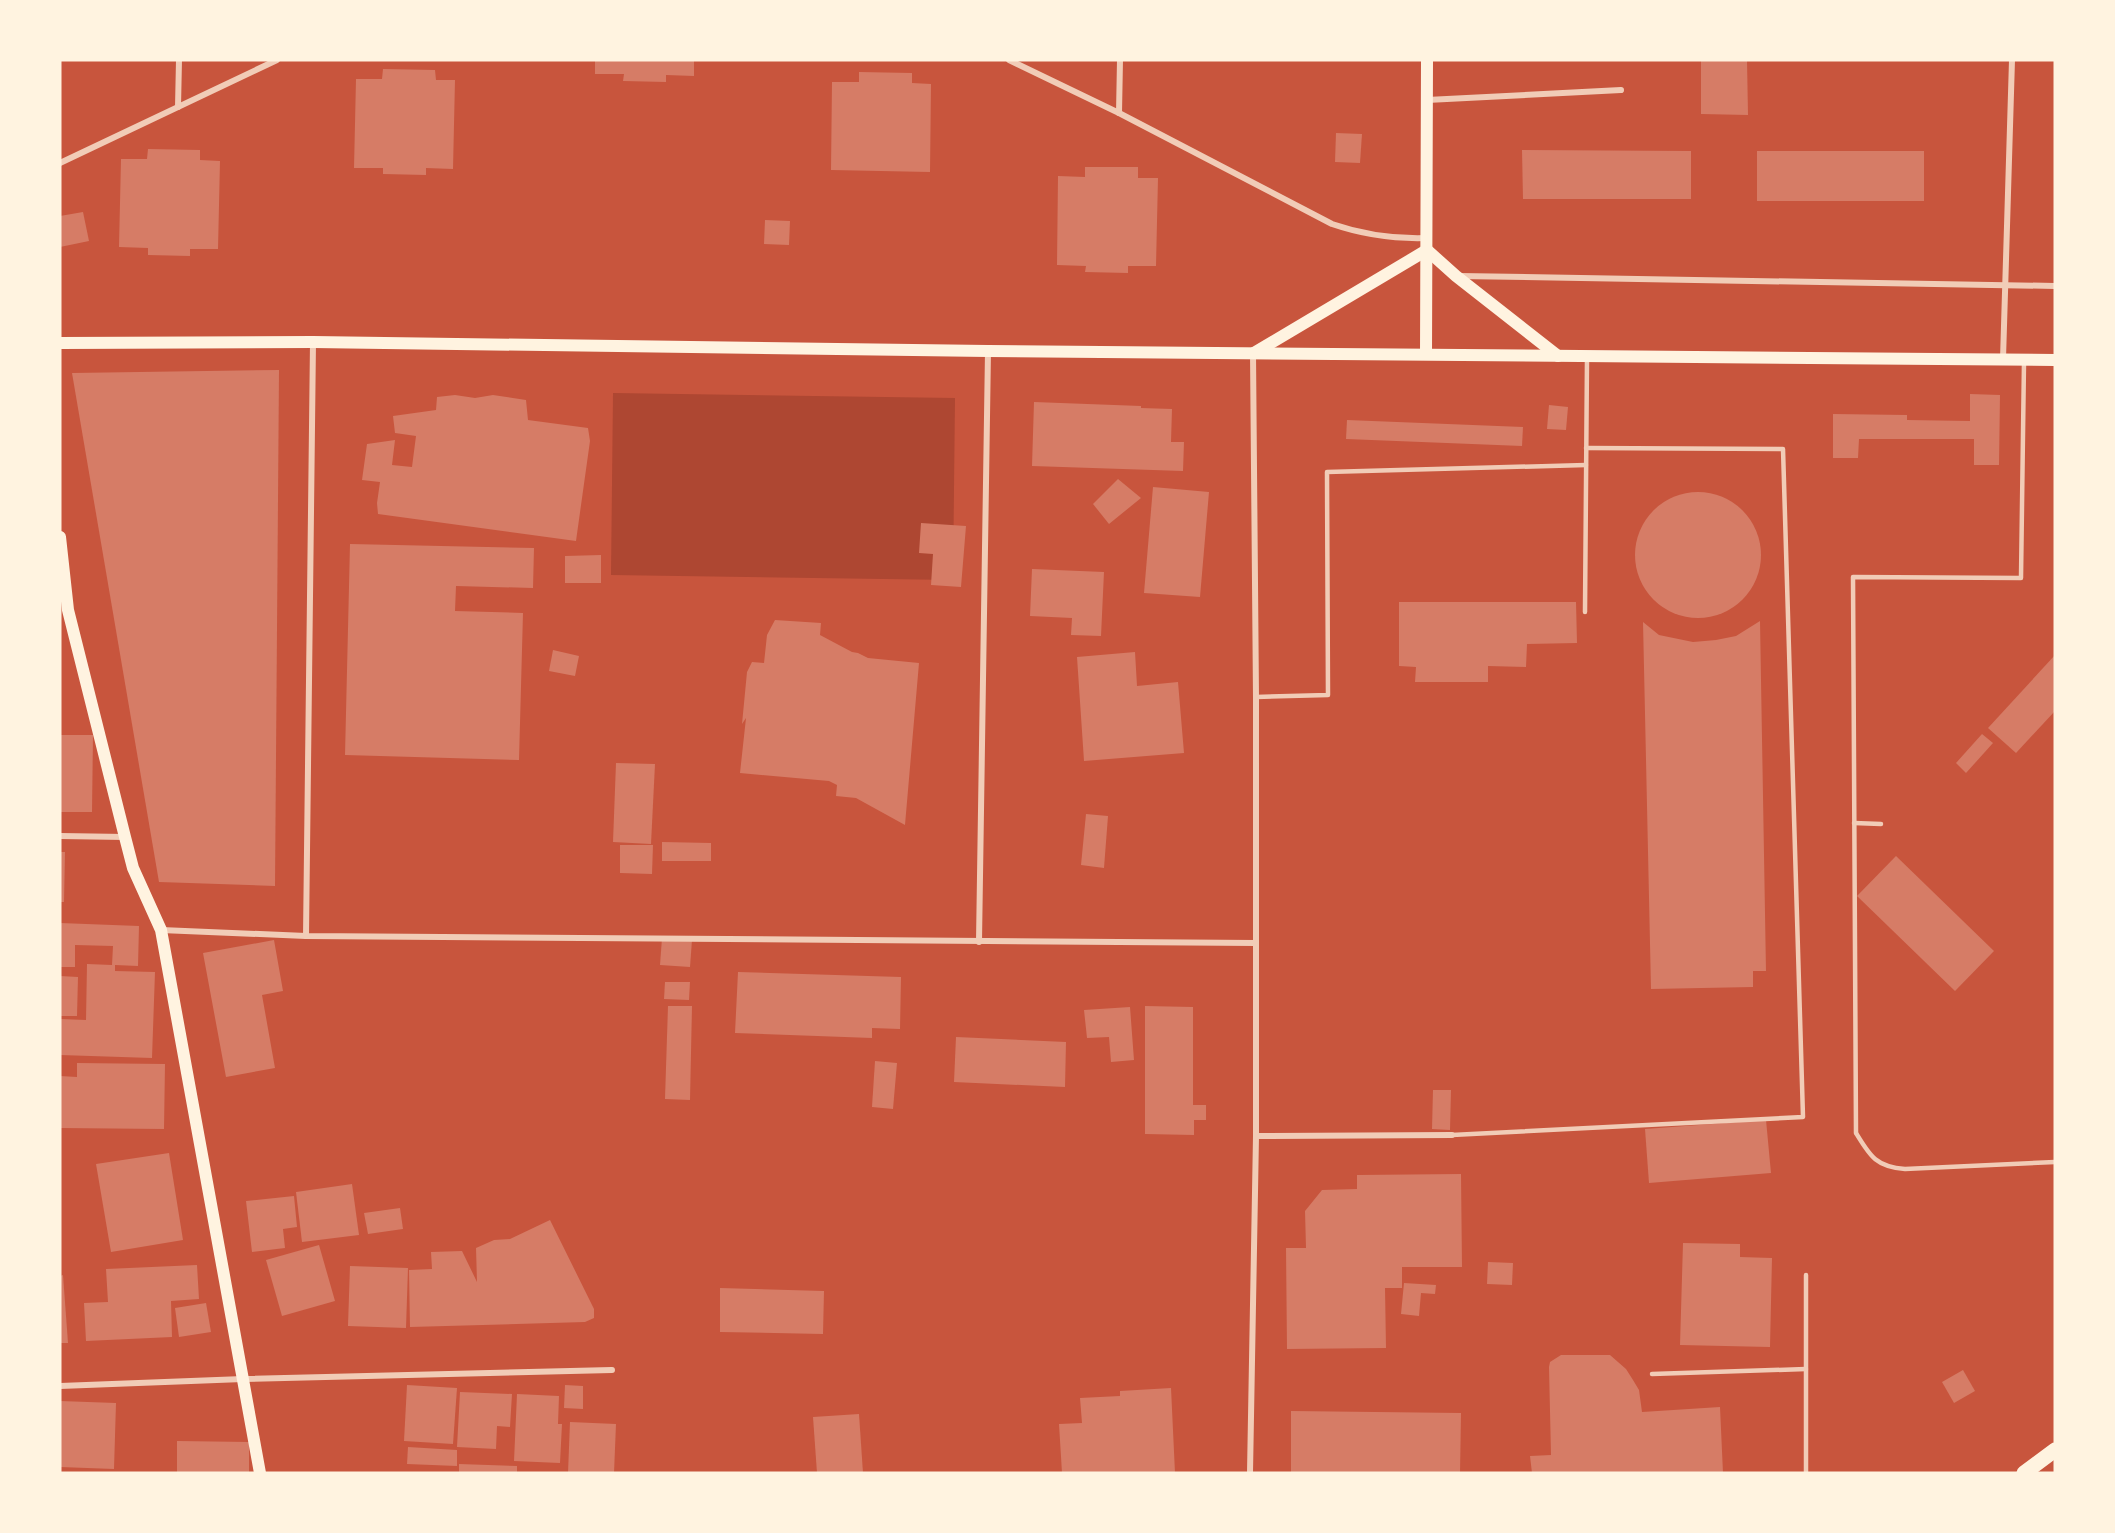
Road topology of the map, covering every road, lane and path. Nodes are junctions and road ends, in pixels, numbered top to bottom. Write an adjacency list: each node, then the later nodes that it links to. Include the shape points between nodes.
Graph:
1 (179, 60): 9 (street)
2 (277, 60): 9 (street)
3 (1009, 60): 10 (street)
4 (1120, 60): 10 (street)
5 (1428, 60): 8 (main road)
6 (2012, 60): 14 (street)
7 (1621, 90): 8 (street)
8 (1427, 100): 12 (main road)
9 (178, 107): 11 (street)
10 (1119, 113): 12 (street, via 1332,224 1355,232)
11 (60, 163)
12 (1428, 244): 13 (main road); 19 (main road); 20 (main road)
13 (1456, 276): 14 (street); 21 (main road)
14 (2004, 285): 15 (street); 23 (street)
15 (2055, 286)
16 (313, 342): 17 (main road); 18 (main road); 37 (street)
17 (60, 343)
18 (988, 351): 19 (main road); 38 (street)
19 (1253, 353): 20 (main road); 31 (street)
20 (1426, 354): 21 (main road)
21 (1558, 356): 22 (main road)
22 (1587, 356): 23 (main road); 26 (lane)
23 (2003, 359): 24 (main road)
24 (2024, 359): 25 (main road); 32 (lane, via 2021,578 1853,577)
25 (2055, 360)
26 (1586, 448): 27 (lane); 40 (lane, via 1783,449 1803,1117)
27 (1586, 465): 30 (lane); 31 (lane, via 1327,472 1328,695)
28 (60, 537): 29 (main road)
29 (64, 610): 35 (main road)
30 (1585, 612)
31 (1256, 697): 39 (street)
32 (1854, 823): 33 (lane); 42 (lane, via 1856,1133 1874,1159 1887,1168)
33 (1881, 824)
34 (60, 836): 35 (street)
35 (125, 837): 36 (main road, via 133,868)
36 (161, 930): 37 (street); 47 (main road)
37 (306, 936): 38 (street)
38 (979, 942): 39 (street)
39 (1256, 943): 41 (street)
40 (1452, 1135): 41 (street)
41 (1256, 1136): 51 (street)
42 (2055, 1162)
43 (1806, 1275): 44 (lane)
44 (1806, 1369): 46 (lane); 52 (lane)
45 (612, 1370): 47 (street)
46 (1652, 1374)
47 (243, 1379): 48 (street); 50 (main road)
48 (60, 1386)
49 (2055, 1450): 53 (main road)
50 (260, 1473)
51 (1250, 1473)
52 (1806, 1473)
53 (2024, 1473)

